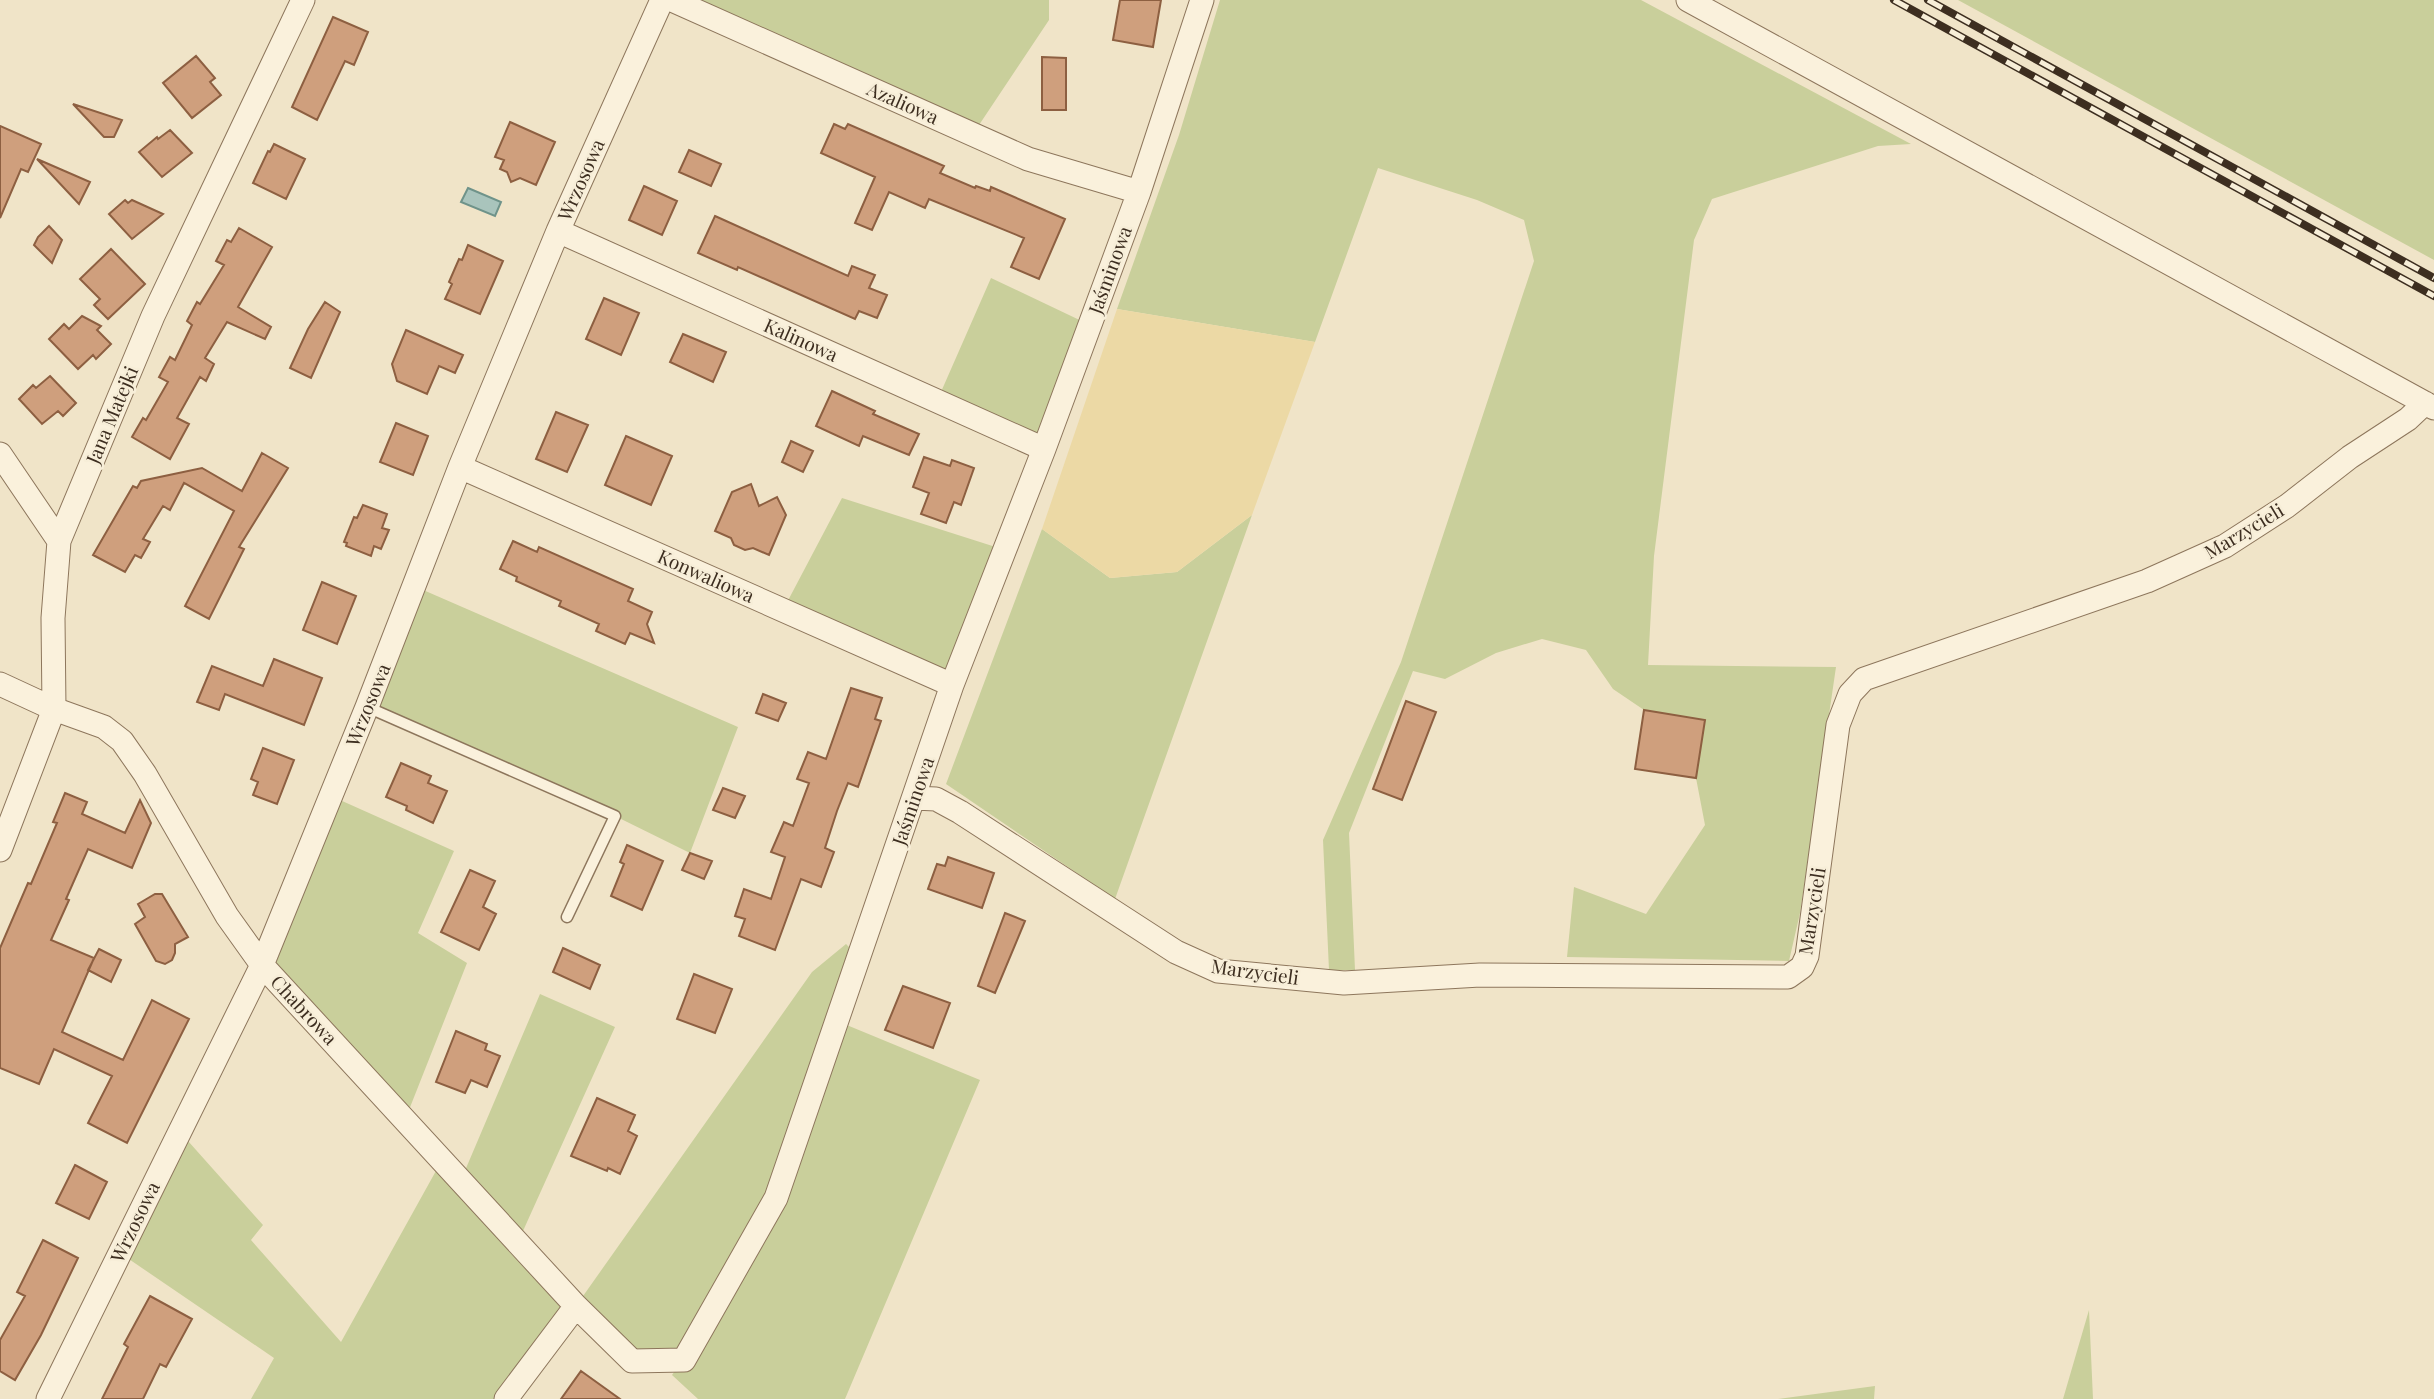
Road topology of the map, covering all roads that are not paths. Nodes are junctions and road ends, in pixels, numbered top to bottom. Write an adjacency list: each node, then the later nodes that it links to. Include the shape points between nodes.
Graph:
1 (303, 0): 12 (street, Jana Matejki, via 153,316)
2 (662, 0): 7 (street, Wrzosowa)
3 (672, 0): 6 (street, Azaliowa, via 1028,159)
4 (1202, 0): 6 (street, Jaśminowa)
5 (1688, 0): 8 (street)
6 (1139, 192): 9 (street, Jaśminowa)
7 (558, 231): 9 (street, Kalinowa); 11 (street, Wrzosowa)
8 (2429, 406): 17 (street, Marzycieli, via 2225,546 2147,581 1864,678 1850,694 1838,725 1807,956 1802,967 1788,977 1480,975 1344,983 1218,971 1176,952 960,812 936,799)
9 (1044, 449): 14 (street, Jaśminowa)
10 (0, 454): 12 (street)
11 (460, 467): 14 (street, Konwaliowa); 15 (street, Wrzosowa)
12 (59, 541): 16 (street, Jana Matejki, via 53,618)
13 (0, 684): 16 (street, Chabrowa)
14 (953, 685): 17 (street, Jaśminowa)
15 (367, 707): 19 (lane, via 615,816); 20 (street, Wrzosowa)
16 (54, 709): 18 (street, Jana Matejki); 20 (street, Chabrowa, via 104,727 122,741 227,916)
17 (914, 797): 21 (street, Jaśminowa, via 776,1198 684,1360 632,1362)
18 (0, 850)
19 (568, 916)
20 (262, 965): 21 (street, Chabrowa); 22 (street, Wrzosowa)
21 (576, 1306): 23 (street)
22 (48, 1399)
23 (506, 1399)

